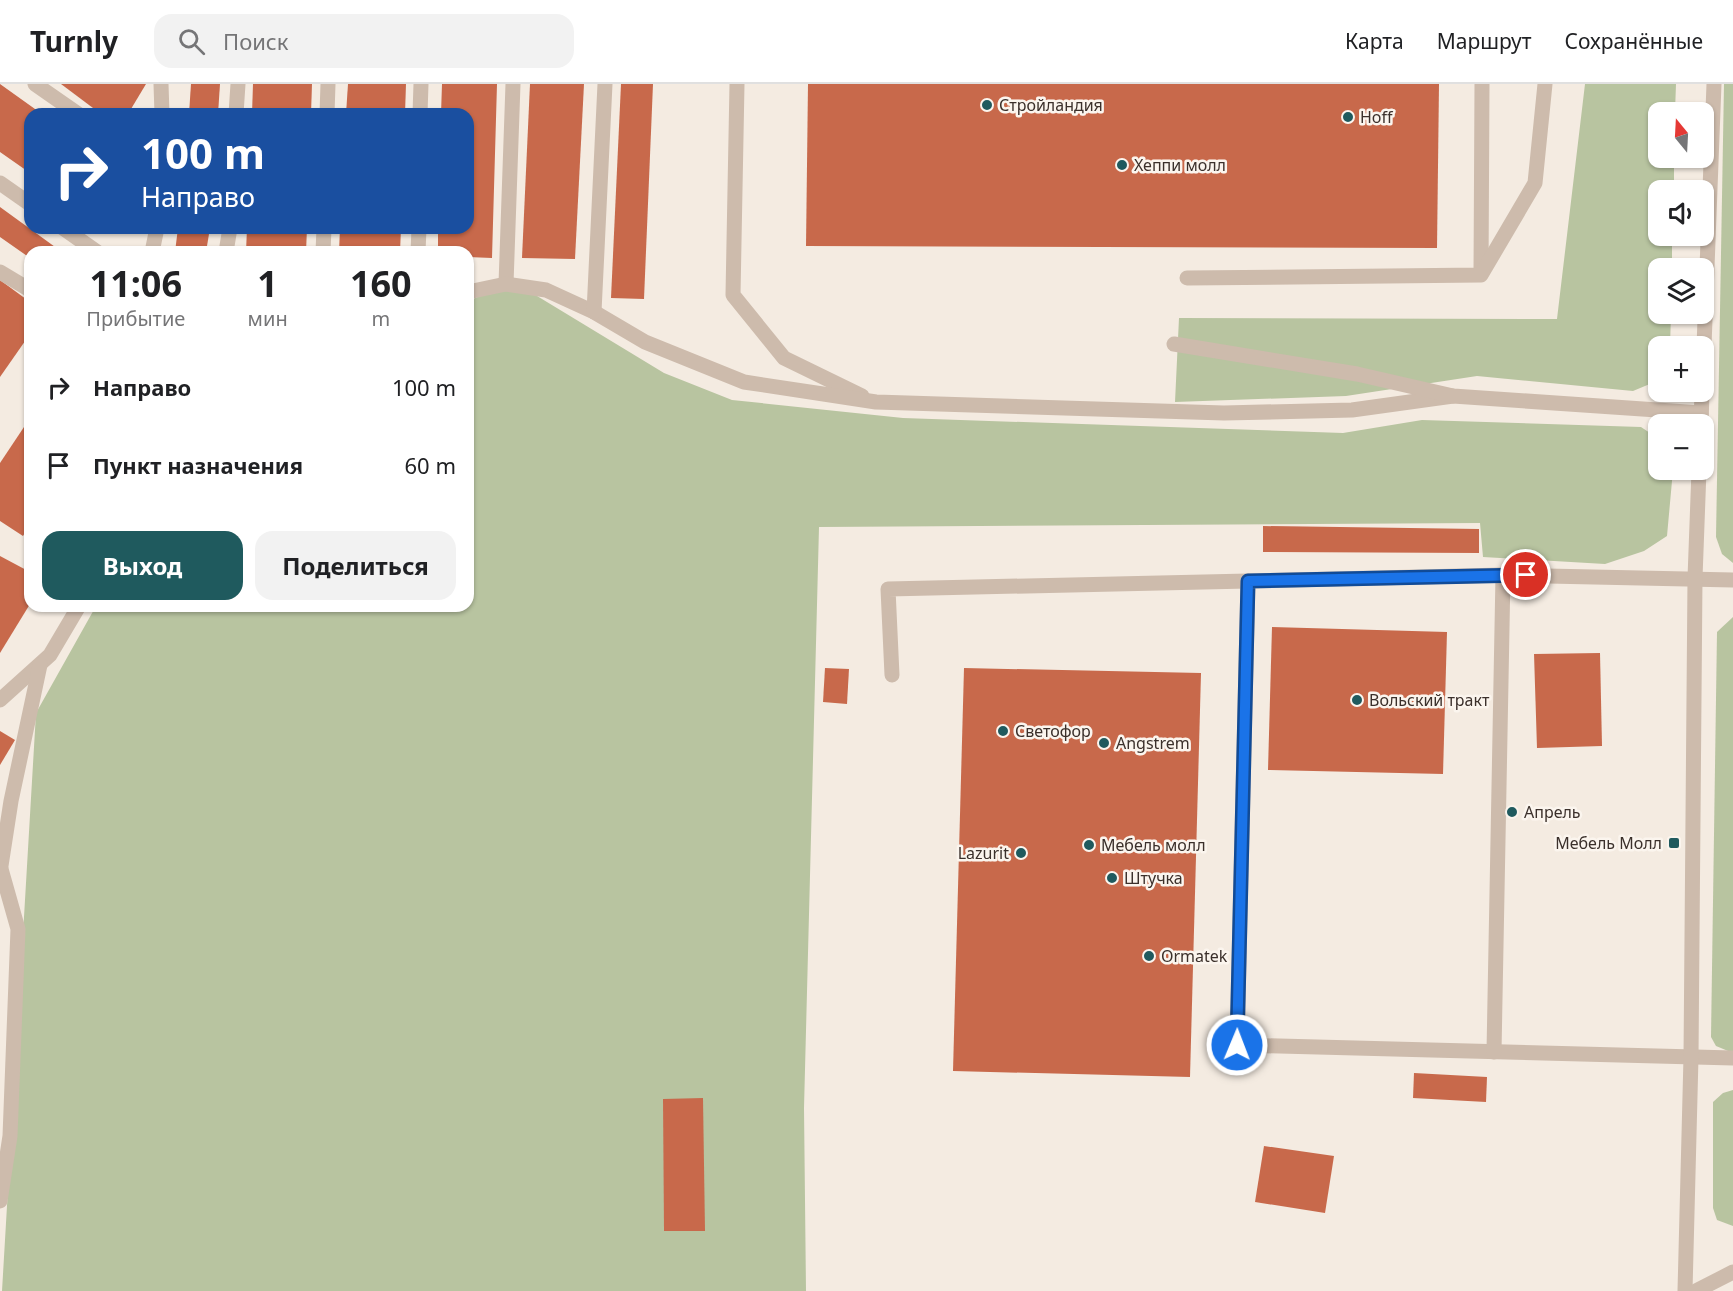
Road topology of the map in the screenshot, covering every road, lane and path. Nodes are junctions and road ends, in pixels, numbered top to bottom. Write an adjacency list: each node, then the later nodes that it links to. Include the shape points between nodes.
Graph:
1 (35, 84): 12 (street)
2 (161, 84): 13 (street)
3 (238, 84): 14 (street)
4 (328, 84): 15 (street)
5 (421, 84): 16 (street)
6 (513, 84): 24 (street)
7 (604, 84): 27 (street)
8 (737, 84): 31 (street, via 733,295 784,358)
9 (1482, 84): 22 (street)
10 (1545, 84): 22 (street, via 1534,183)
11 (1714, 84): 28 (street)
12 (69, 108)
13 (162, 108)
14 (236, 108)
15 (327, 108)
16 (420, 108)
17 (0, 183): 18 (street)
18 (24, 200)
19 (72, 234): 20 (street)
20 (88, 246)
21 (0, 272): 25 (street)
22 (1481, 275): 23 (street)
23 (1188, 279)
24 (506, 284): 26 (street); 27 (street, via 546,290)
25 (24, 286)
26 (474, 291)
27 (594, 312): 31 (street, via 645,342 744,382)
28 (1704, 336)
29 (1173, 344): 30 (street, via 1357,374)
30 (1453, 396): 31 (street, via 1352,410 1224,413); 32 (street)
31 (876, 402)
32 (1648, 414)
33 (1699, 480): 35 (street)
34 (1503, 575): 35 (street); 37 (street); 43 (street)
35 (1695, 578): 36 (street); 44 (street)
36 (1733, 580)
37 (1248, 581): 40 (street, via 888,589); 43 (street, via 1237,1045)
38 (75, 612): 39 (street)
39 (40, 665): 41 (street); 42 (street, via 11,801)
40 (892, 675)
41 (0, 700)
42 (1, 871): 46 (street, via 18,929)
43 (1494, 1052): 44 (street)
44 (1691, 1057): 45 (street); 49 (street)
45 (1733, 1058)
46 (5, 1140): 47 (street)
47 (0, 1202)
48 (1733, 1272): 50 (street)
49 (1685, 1291)
50 (1696, 1291)

